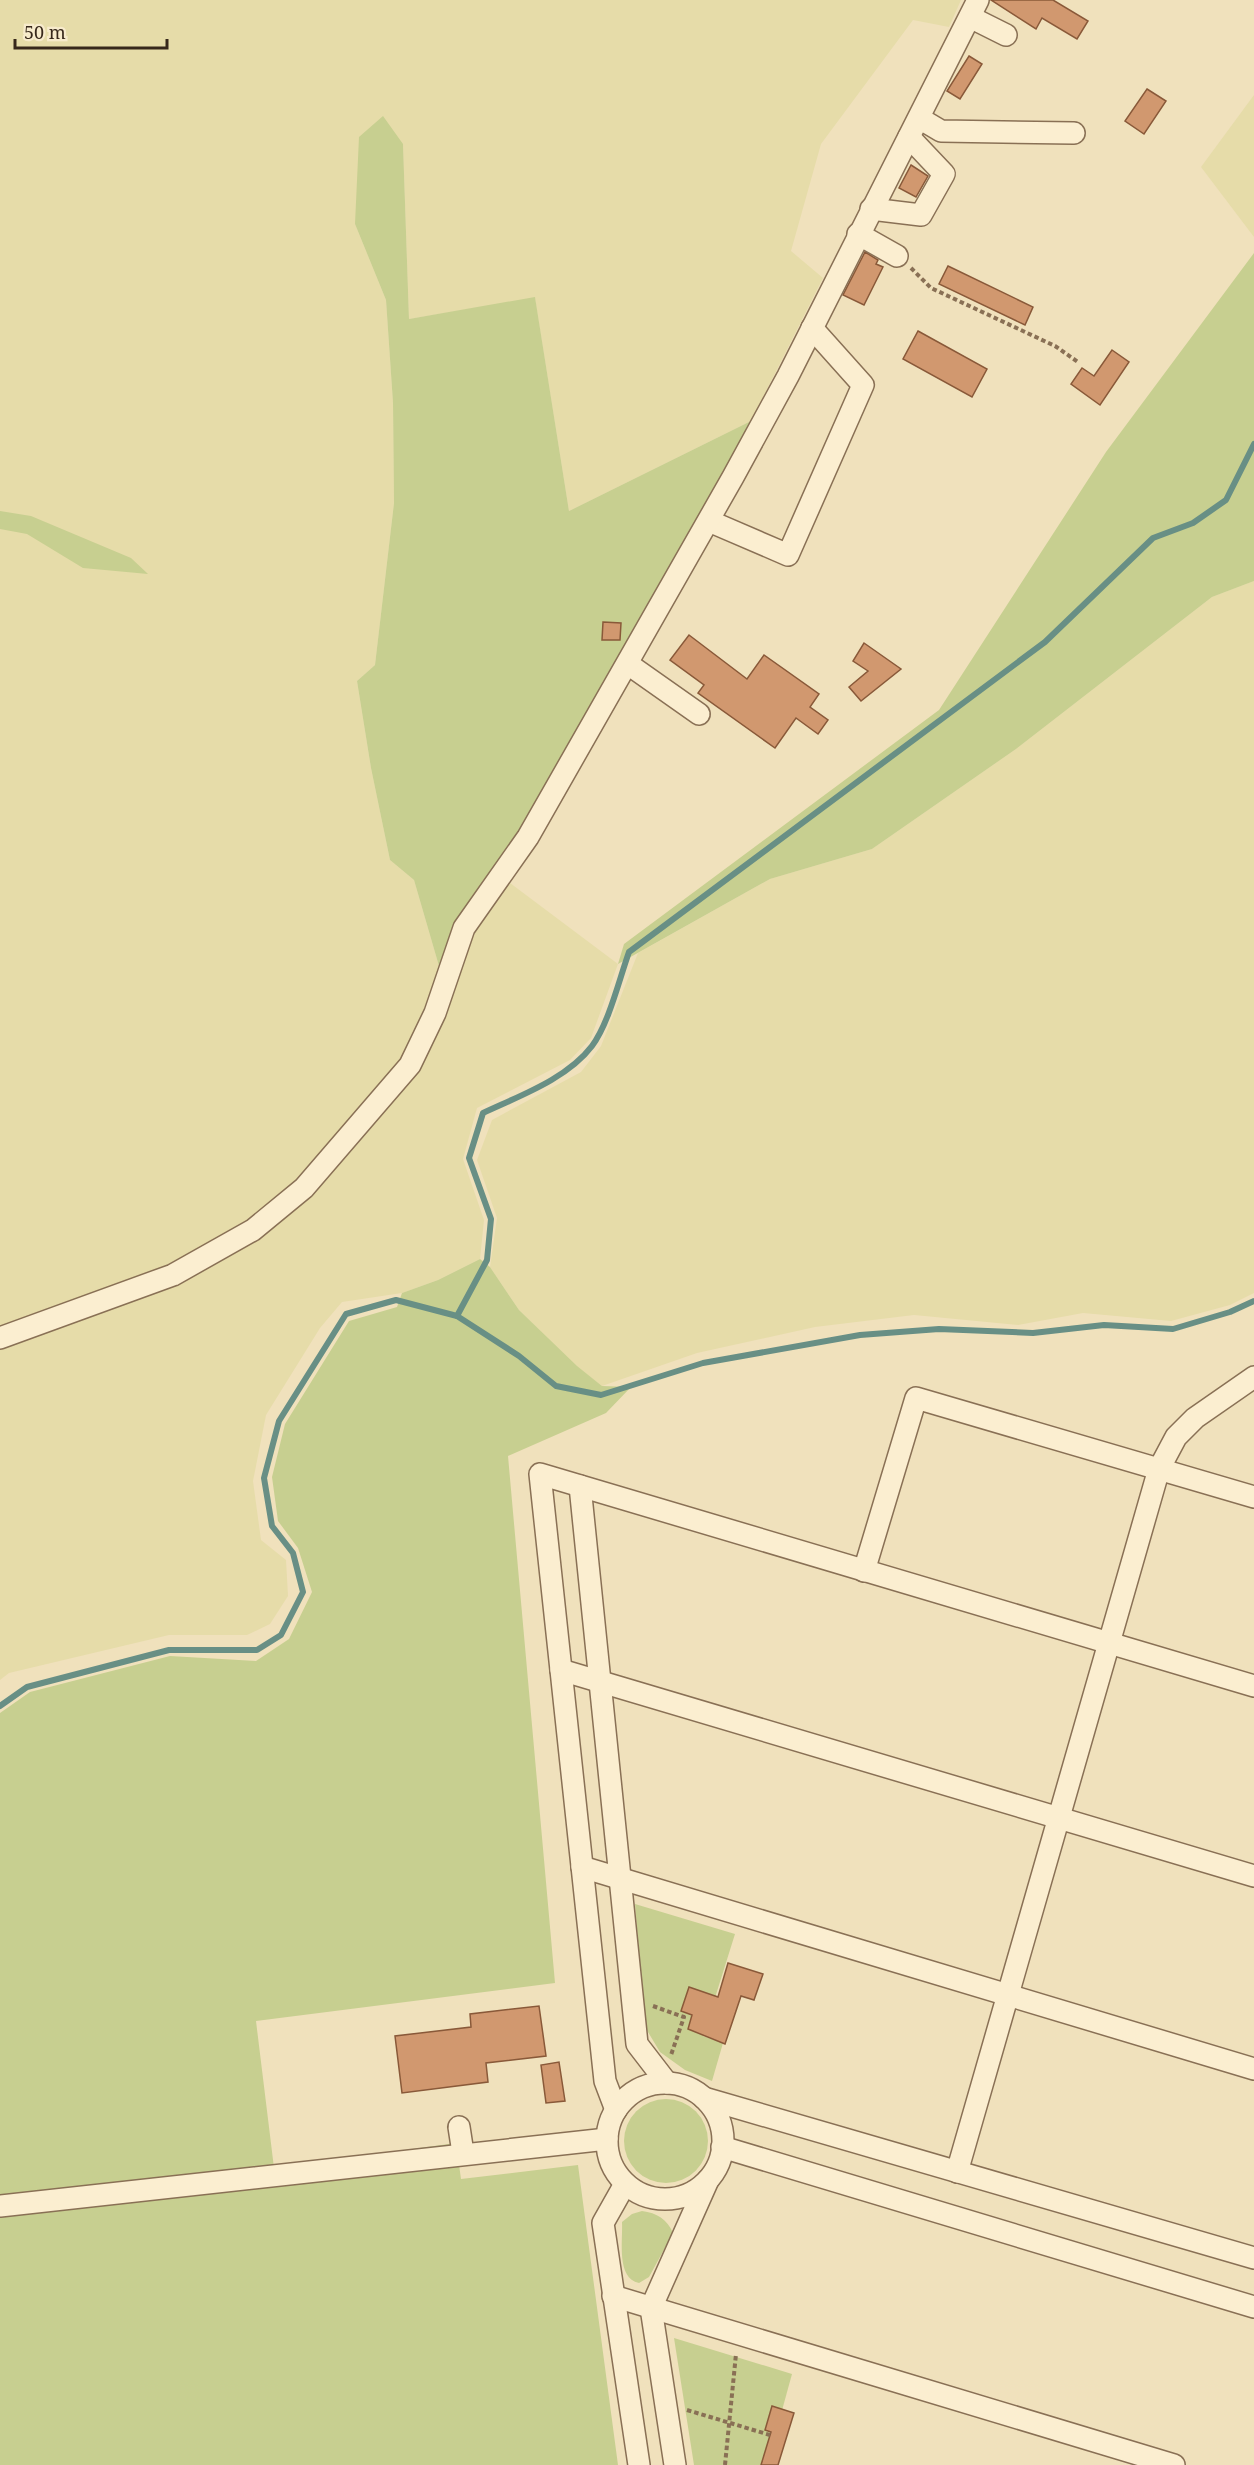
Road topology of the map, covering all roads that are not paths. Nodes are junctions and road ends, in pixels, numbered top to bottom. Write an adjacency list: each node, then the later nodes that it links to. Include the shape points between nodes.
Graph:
1 (974, 8): 2 (street); 3 (street)
2 (1006, 35)
3 (919, 118): 4 (street, via 941,132); 5 (street)
4 (1074, 133)
5 (909, 137): 6 (street); 6 (street, via 944,174 921,215)
6 (871, 209): 7 (street)
7 (858, 234): 8 (street); 9 (street)
8 (897, 255)
9 (812, 328): 10 (street); 10 (street, via 863,385 788,555)
10 (708, 521): 11 (street)
11 (628, 664): 12 (street); 13 (street, via 528,837 464,928 435,1013 410,1065 304,1188 253,1230 173,1275)
12 (699, 714)
13 (0, 1338)
14 (1254, 1377): 15 (street, via 1195,1418 1176,1437)
15 (1159, 1469): 17 (street); 18 (street, via 916,1398); 19 (street)
16 (580, 1486): 18 (street); 20 (street, via 540,1474); 21 (street)
17 (1254, 1497)
18 (864, 1571): 19 (street)
19 (1109, 1643): 22 (street); 23 (street)
20 (561, 1670): 21 (street); 24 (street)
21 (600, 1682): 23 (street); 26 (street)
22 (1254, 1686)
23 (1059, 1818): 25 (street); 27 (street)
24 (582, 1867): 26 (street); 31 (street, via 605,2081)
25 (1254, 1876)
26 (621, 1878): 27 (street); 29 (street, via 637,2044)
27 (1008, 1995): 28 (street); 36 (street)
28 (1254, 2068)
29 (665, 2080): 30 (street); 31 (street, via 629,2095)
30 (704, 2098): 34 (street, via 721,2129); 36 (street)
31 (616, 2110): 33 (street)
32 (459, 2127): 35 (street)
33 (607, 2139): 35 (street); 38 (street, via 613,2168)
34 (722, 2147): 37 (street, via 718,2165); 43 (street)
35 (463, 2153): 39 (street)
36 (957, 2172): 40 (street)
37 (708, 2180): 38 (street, via 677,2198 659,2199 642,2195); 42 (street)
38 (625, 2184): 41 (street, via 603,2223)
39 (0, 2206)
40 (1254, 2258)
41 (613, 2296): 42 (street); 44 (street)
42 (651, 2307): 45 (street); 46 (street)
43 (1254, 2307)
44 (639, 2465)
45 (675, 2465)
46 (1174, 2465)

